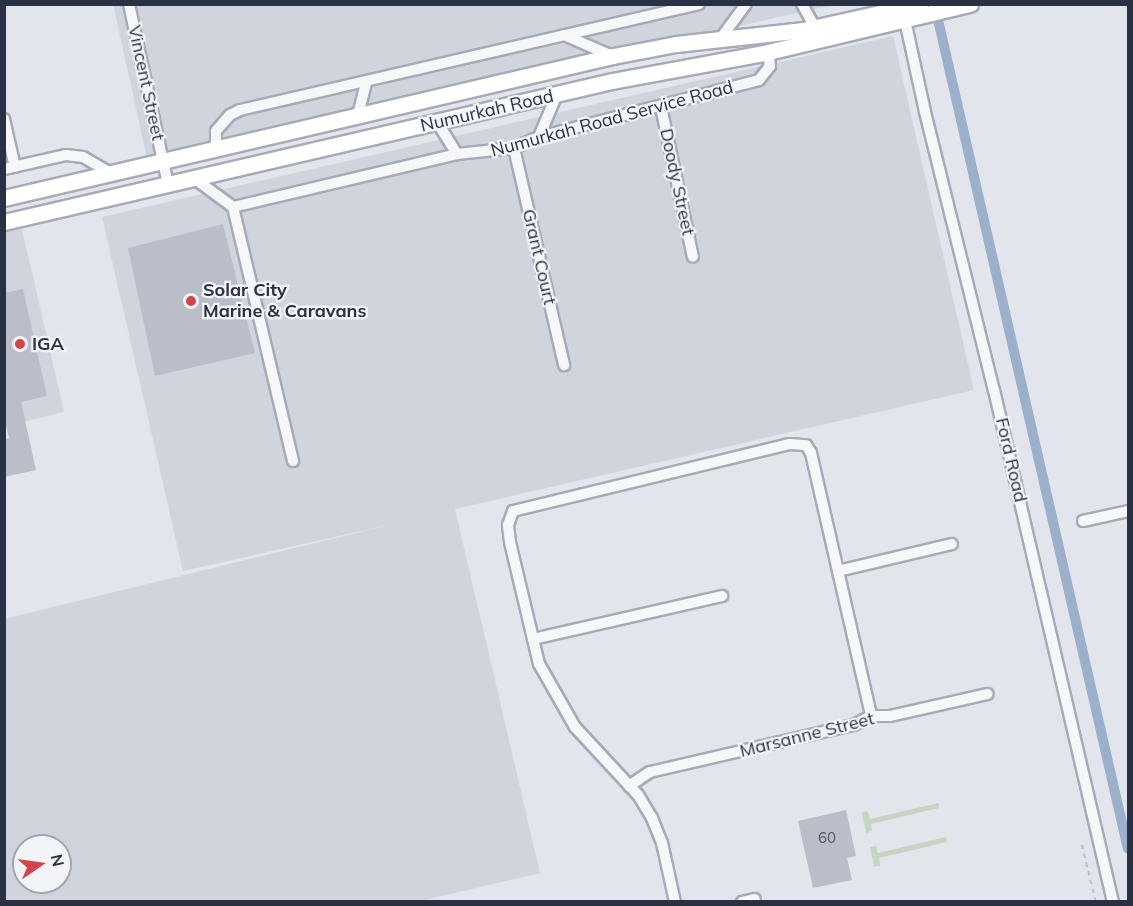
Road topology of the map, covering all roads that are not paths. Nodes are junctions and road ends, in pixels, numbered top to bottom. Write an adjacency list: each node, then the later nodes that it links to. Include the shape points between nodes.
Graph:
1 (129, 4): 25 (street, Vincent Street)
2 (699, 4): 9 (street)
3 (746, 4): 10 (street)
4 (802, 4): 7 (street)
5 (964, 5): 6 (highway, Numurkah Road)
6 (911, 9): 7 (highway, Numurkah Road); 11 (highway, Numurkah Road); 49 (street, Ford Road, via 925,112)
7 (815, 27): 8 (highway, Numurkah Road)
8 (763, 34): 10 (highway, Numurkah Road); 11 (highway)
9 (564, 35): 12 (street); 14 (street)
10 (721, 38): 12 (highway, Numurkah Road)
11 (768, 52): 15 (highway, Numurkah Road); 17 (street, Numurkah Road Service Road, via 770,66 759,80)
12 (613, 56): 13 (highway, Numurkah Road)
13 (534, 74): 15 (highway, via 549,84); 18 (highway, Numurkah Road)
14 (366, 83): 18 (street); 22 (street, via 240,110 216,131)
15 (585, 88): 16 (highway, Numurkah Road)
16 (556, 94): 20 (highway, Numurkah Road); 21 (street)
17 (661, 107): 21 (street, Numurkah Road Service Road); 34 (street, Doody Street)
18 (358, 115): 22 (highway, Numurkah Road)
19 (4, 119): 27 (street)
20 (437, 122): 24 (street); 26 (highway, Numurkah Road)
21 (538, 136): 23 (street, Numurkah Road Service Road)
22 (216, 148): 25 (highway, Numurkah Road); 26 (highway, via 226,161)
23 (514, 148): 24 (street, Numurkah Road Service Road); 35 (street, Grant Court)
24 (458, 154): 32 (street, Numurkah Road Service Road)
25 (162, 161): 28 (highway, Numurkah Road); 30 (street, Vincent Street)
26 (244, 167): 29 (highway, Numurkah Road)
27 (10, 168): 28 (street, via 66,154 83,157)
28 (111, 173): 31 (highway, Numurkah Road)
29 (195, 178): 30 (highway, Numurkah Road); 32 (street)
30 (168, 185): 33 (highway, Numurkah Road)
31 (4, 198)
32 (233, 207): 36 (street)
33 (4, 222)
34 (693, 257)
35 (564, 365)
36 (293, 461)
37 (1128, 511): 38 (street)
38 (1083, 521)
39 (952, 544): 40 (street)
40 (838, 571): 42 (street, via 811,453 806,445 789,444 513,511 508,525 510,542); 44 (street)
41 (723, 596): 42 (street)
42 (533, 639): 45 (street, via 539,664 574,727)
43 (988, 694): 44 (street, Marsanne Street, via 890,717)
44 (871, 716): 45 (street, Marsanne Street, via 854,725 650,772)
45 (629, 786): 47 (street, via 652,818 662,843)
46 (755, 899): 48 (street)
47 (675, 902)
48 (742, 902)
49 (1113, 902)

